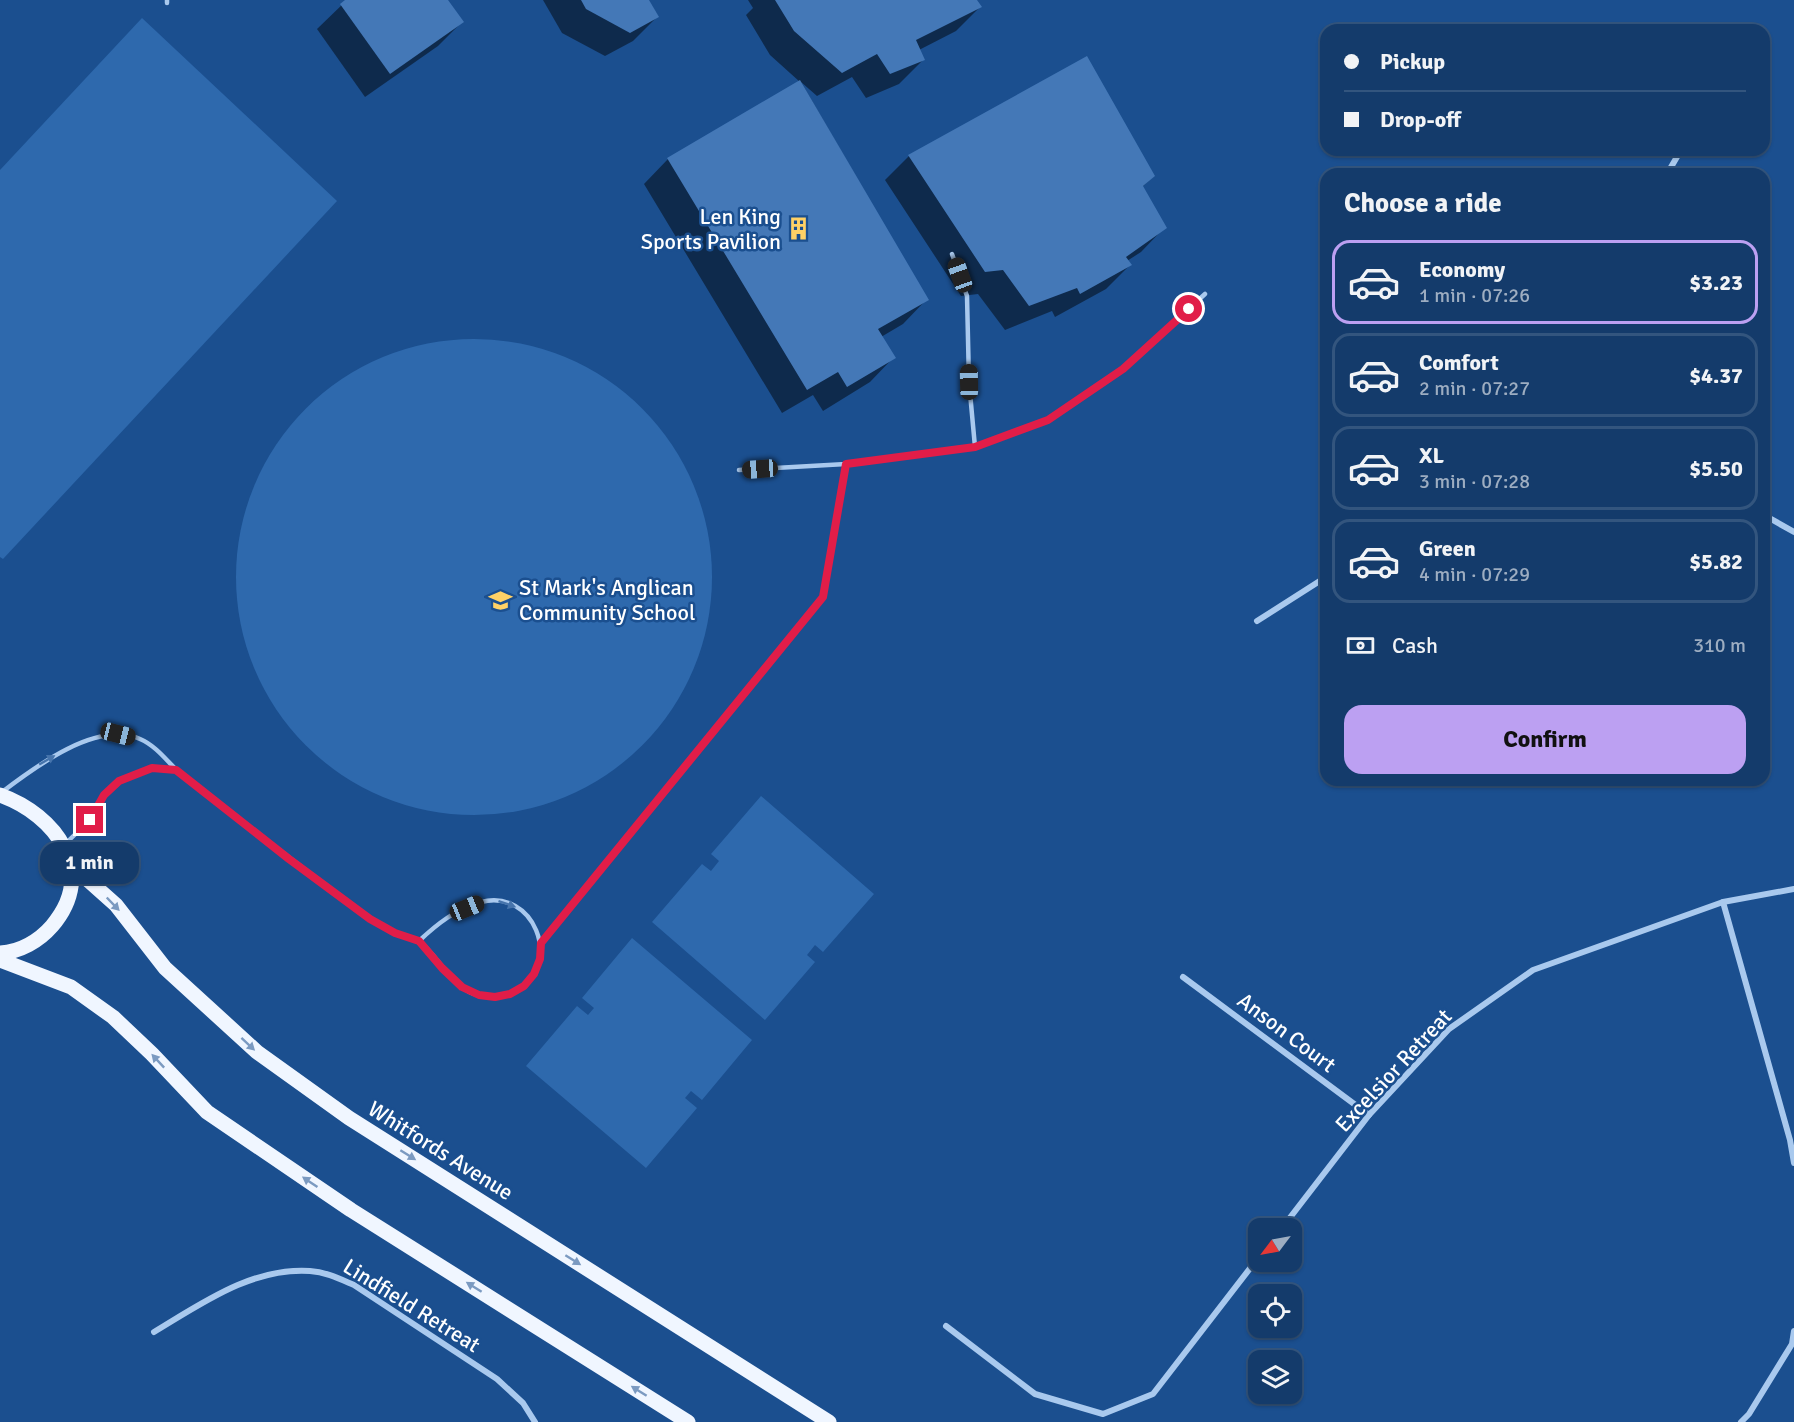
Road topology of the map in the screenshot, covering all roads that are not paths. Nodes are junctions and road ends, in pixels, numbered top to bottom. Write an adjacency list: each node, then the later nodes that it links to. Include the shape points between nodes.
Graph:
1 (952, 254): 3 (lane, via 967,296)
2 (1205, 294): 3 (lane, via 1123,369 1048,420)
3 (975, 447): 4 (lane)
4 (846, 464): 5 (lane); 17 (lane, via 823,597)
5 (739, 471)
6 (1770, 518): 7 (street)
7 (1794, 532)
8 (1320, 581): 9 (street)
9 (1257, 621)
10 (176, 770): 11 (lane, one-way to 10, via 64,750 118,734 141,739); 12 (lane, via 152,768 119,781 104,795 90,820); 16 (lane, via 370,919)
11 (0, 794): 12 (main road, via 38,814)
12 (64, 845): 13 (main road)
13 (70, 864): 18 (main road, via 68,899 58,918 27,946); 30 (main road, Whitfords Avenue, one-way to 30, via 116,905 165,968 257,1052 349,1118)
14 (1794, 890): 15 (street, Excelsior Retreat)
15 (1722, 902): 21 (street, Excelsior Retreat, via 1533,970 1449,1029); 22 (street)
16 (419, 941): 17 (lane, one-way to 17, via 455,913 482,902 498,901 526,914); 17 (lane, via 462,987 495,997 524,986 540,959)
17 (541, 943)
18 (0, 953)
19 (0, 960): 29 (main road, one-way to 19, via 351,1210 207,1112 113,1017 72,987)
20 (1184, 977): 21 (street, Anson Court)
21 (1369, 1115): 23 (street, Excelsior Retreat)
22 (1794, 1164)
23 (1290, 1218)
24 (1248, 1271): 25 (street, via 1153,1394 1103,1414 1035,1394)
25 (946, 1326)
26 (1794, 1331): 31 (street, via 1792,1344)
27 (154, 1332): 28 (street, Lindfield Retreat, via 210,1298 259,1276 311,1271 333,1275 497,1379 523,1403)
28 (535, 1422)
29 (688, 1422)
30 (829, 1422)
31 (1741, 1422)

